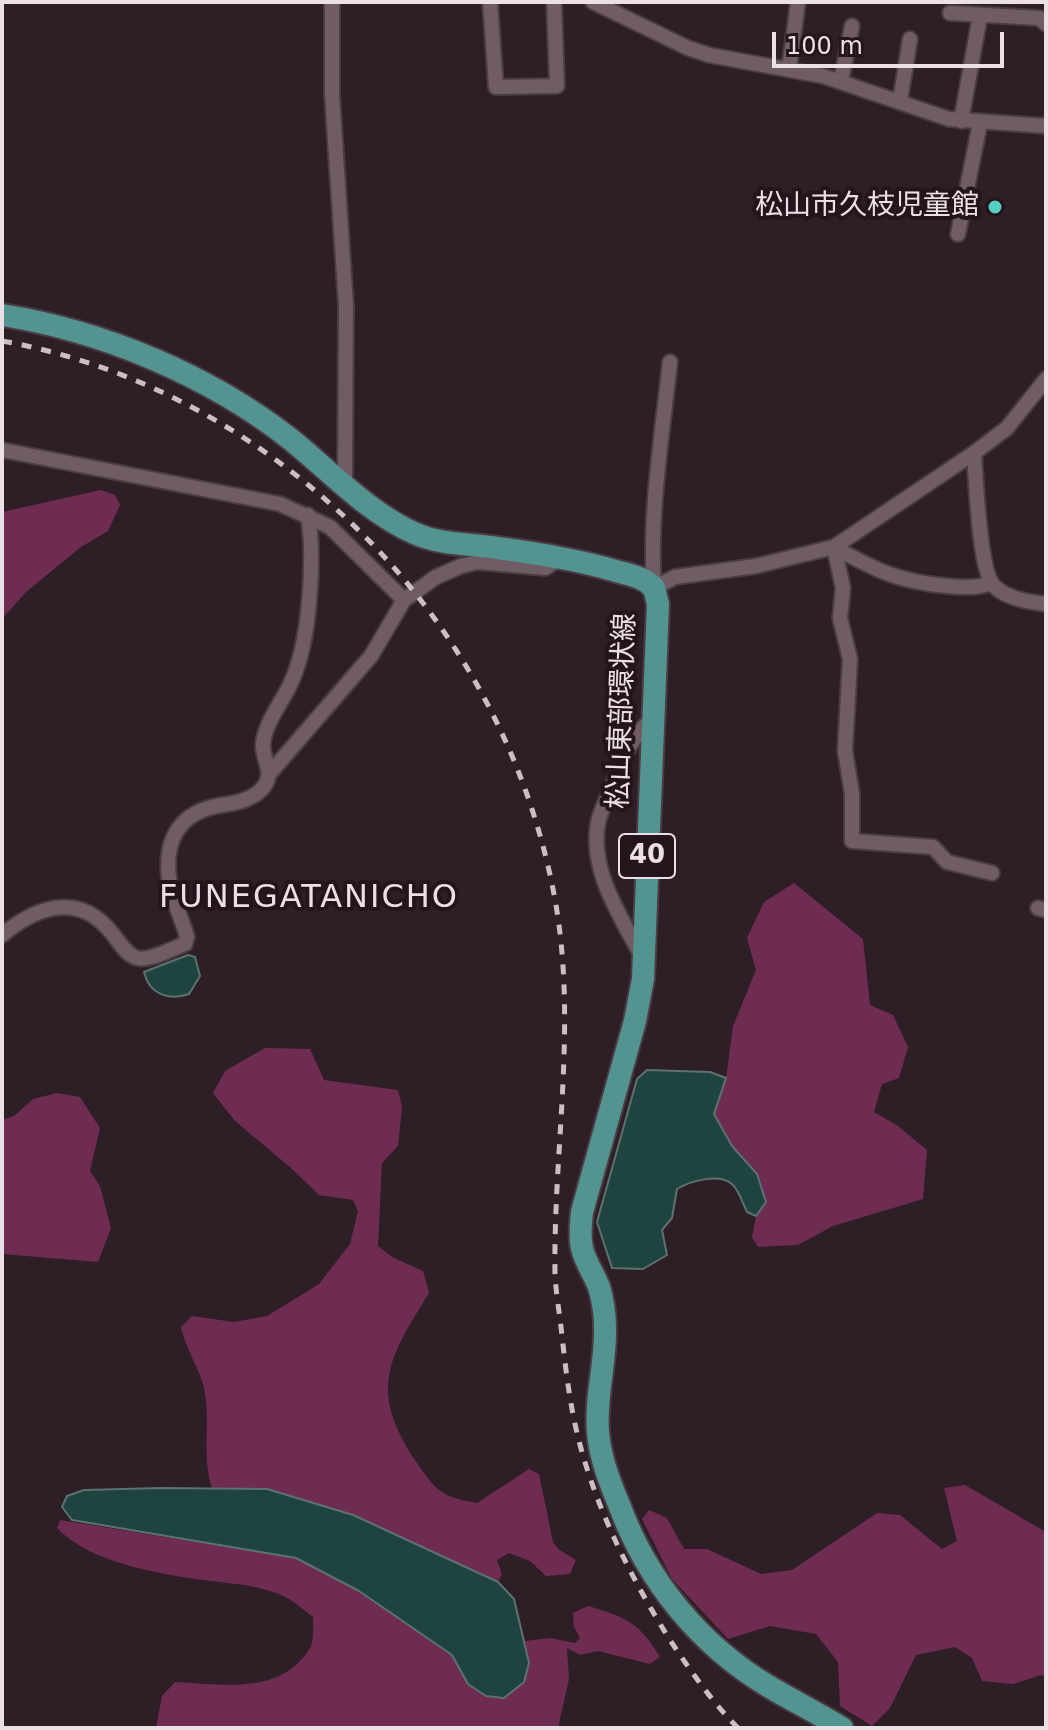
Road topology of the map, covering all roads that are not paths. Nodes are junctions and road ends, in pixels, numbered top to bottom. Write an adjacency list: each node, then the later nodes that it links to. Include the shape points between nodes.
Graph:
1 (332, 2): 23 (street, via 332,94 346,306)
2 (490, 2): 3 (street, via 496,87 557,86)
3 (554, 2)
4 (593, 2): 11 (street, via 688,48)
5 (798, 2): 11 (street)
6 (950, 13): 7 (street)
7 (980, 16): 8 (street, via 1039,18); 14 (street)
8 (1046, 24)
9 (852, 26): 12 (street)
10 (910, 39): 13 (street)
11 (789, 69): 12 (street)
12 (841, 81): 13 (street)
13 (900, 101): 14 (street)
14 (961, 121): 15 (street)
15 (980, 123): 16 (street); 17 (street)
16 (1046, 126)
17 (958, 234)
18 (2, 315): 23 (main road, 松山東部環状線, via 101,340 200,381 287,436)
19 (670, 362): 28 (street, via 656,493)
20 (1046, 379): 22 (street, via 1007,428)
21 (2, 450): 24 (street, via 280,504)
22 (974, 453): 25 (street); 27 (street)
23 (345, 484): 26 (main road, 松山東部環状線, via 388,519 427,539)
24 (308, 515): 29 (street, via 330,527); 32 (street, via 312,540 301,651 263,743)
25 (834, 547): 27 (street, via 914,583 970,588); 28 (street, via 756,566 675,577); 33 (street, via 843,588 840,618 850,659 845,751 852,841 933,847 947,862)
26 (563, 557): 28 (main road, 松山東部環状線, via 641,578); 29 (street, via 545,568 478,562 461,566)
27 (991, 583): 30 (street, via 1013,597)
28 (654, 588): 31 (main road, 松山東部環状線 / 40, via 658,604)
29 (404, 600): 32 (street, via 371,656)
30 (1046, 604)
31 (652, 719): 35 (main road, 松山東部環状線 / 40); 35 (street, via 623,756 597,838 604,879)
32 (270, 773): 34 (street, via 254,796 202,808 182,821 173,838 169,878 185,944 136,958 107,927 74,908 34,912)
33 (992, 873)
34 (2, 935)
35 (644, 961): 36 (main road, 松山東部環状線 / 40, via 637,1012 580,1232 604,1307 599,1446 636,1547 662,1591 717,1648 767,1686)
36 (842, 1728)

